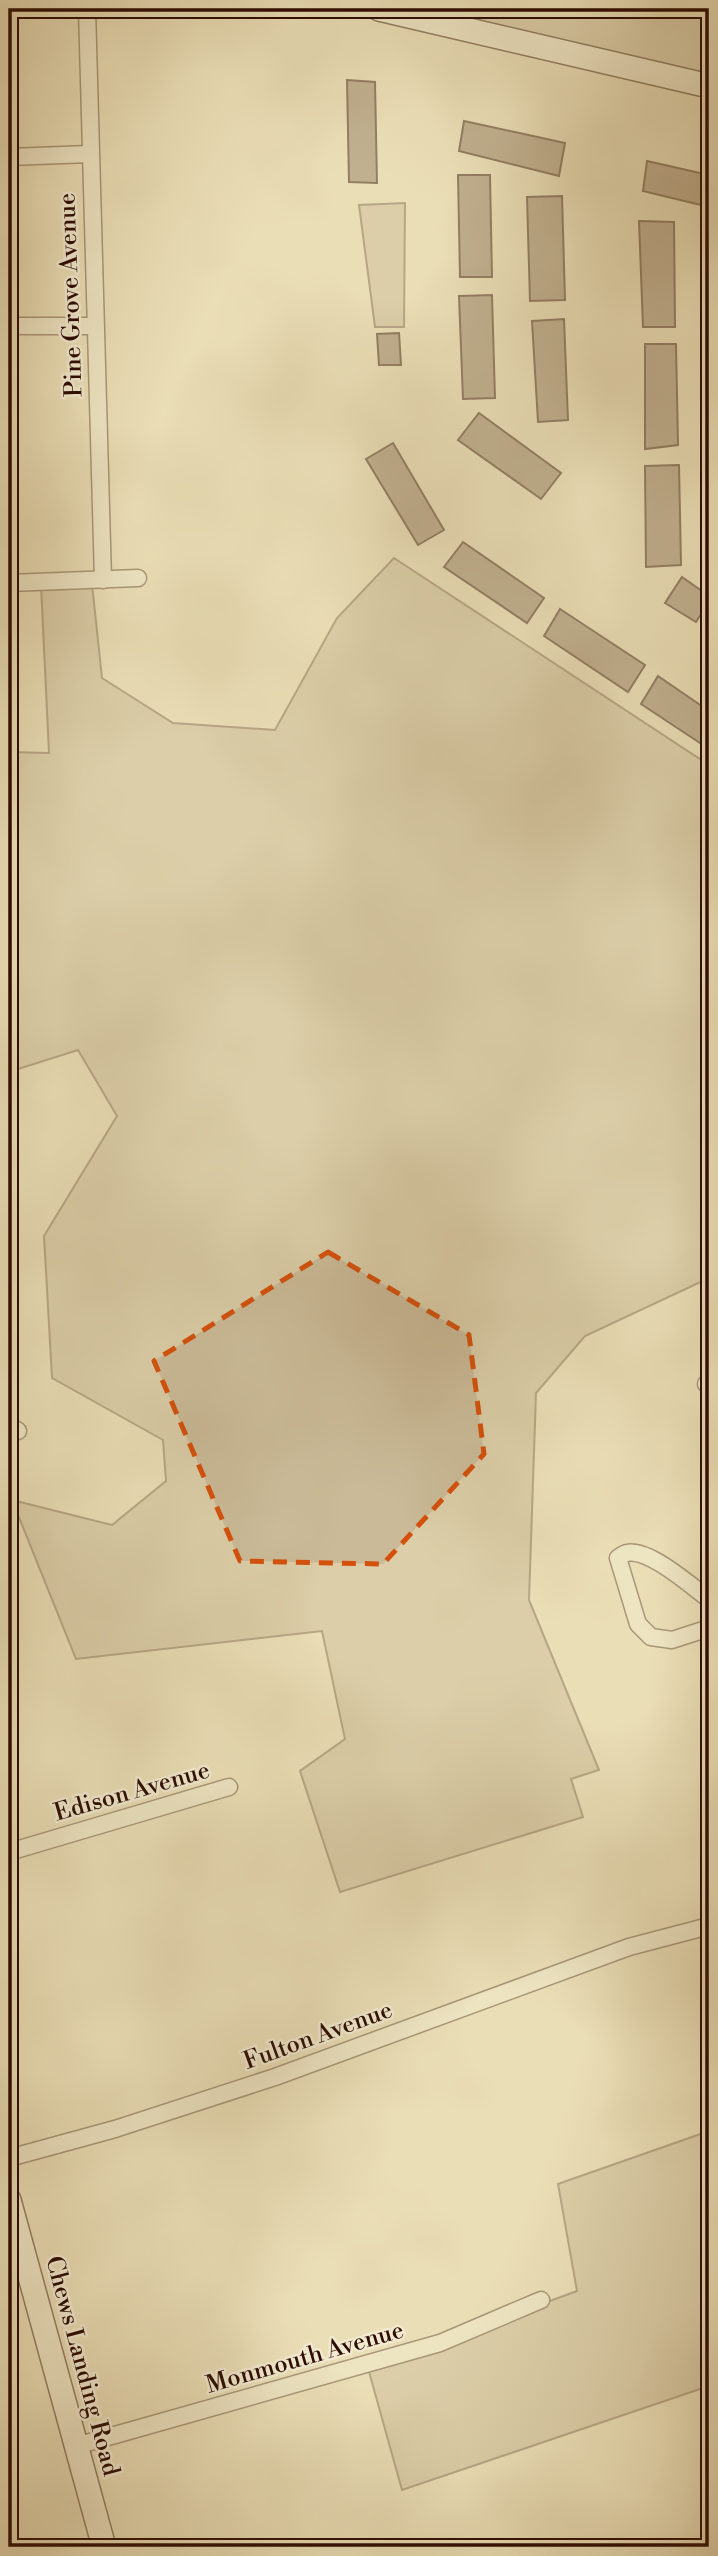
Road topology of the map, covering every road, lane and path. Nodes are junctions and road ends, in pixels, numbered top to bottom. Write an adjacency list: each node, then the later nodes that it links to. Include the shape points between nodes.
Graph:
1 (87, 9): 4 (street, Pine Grove Avenue)
2 (379, 9): 3 (street)
3 (709, 86)
4 (90, 154): 5 (street); 7 (street, Pine Grove Avenue)
5 (9, 157)
6 (9, 326): 7 (street)
7 (95, 326): 9 (street, Pine Grove Avenue)
8 (138, 578): 9 (street)
9 (103, 580): 10 (street)
10 (9, 583)
11 (709, 1599): 12 (street, via 640,1554 618,1558 638,1624 651,1637 673,1640)
12 (709, 1628)
13 (229, 1787): 14 (street, Edison Avenue)
14 (9, 1852)
15 (709, 1926): 16 (street, Fulton Avenue, via 639,1944 275,2077)
16 (9, 2158)
17 (9, 2200): 19 (street, Chews Landing Road)
18 (541, 2300): 19 (street, Monmouth Avenue, via 440,2343)
19 (76, 2446): 20 (street, Chews Landing Road)
20 (104, 2547)

